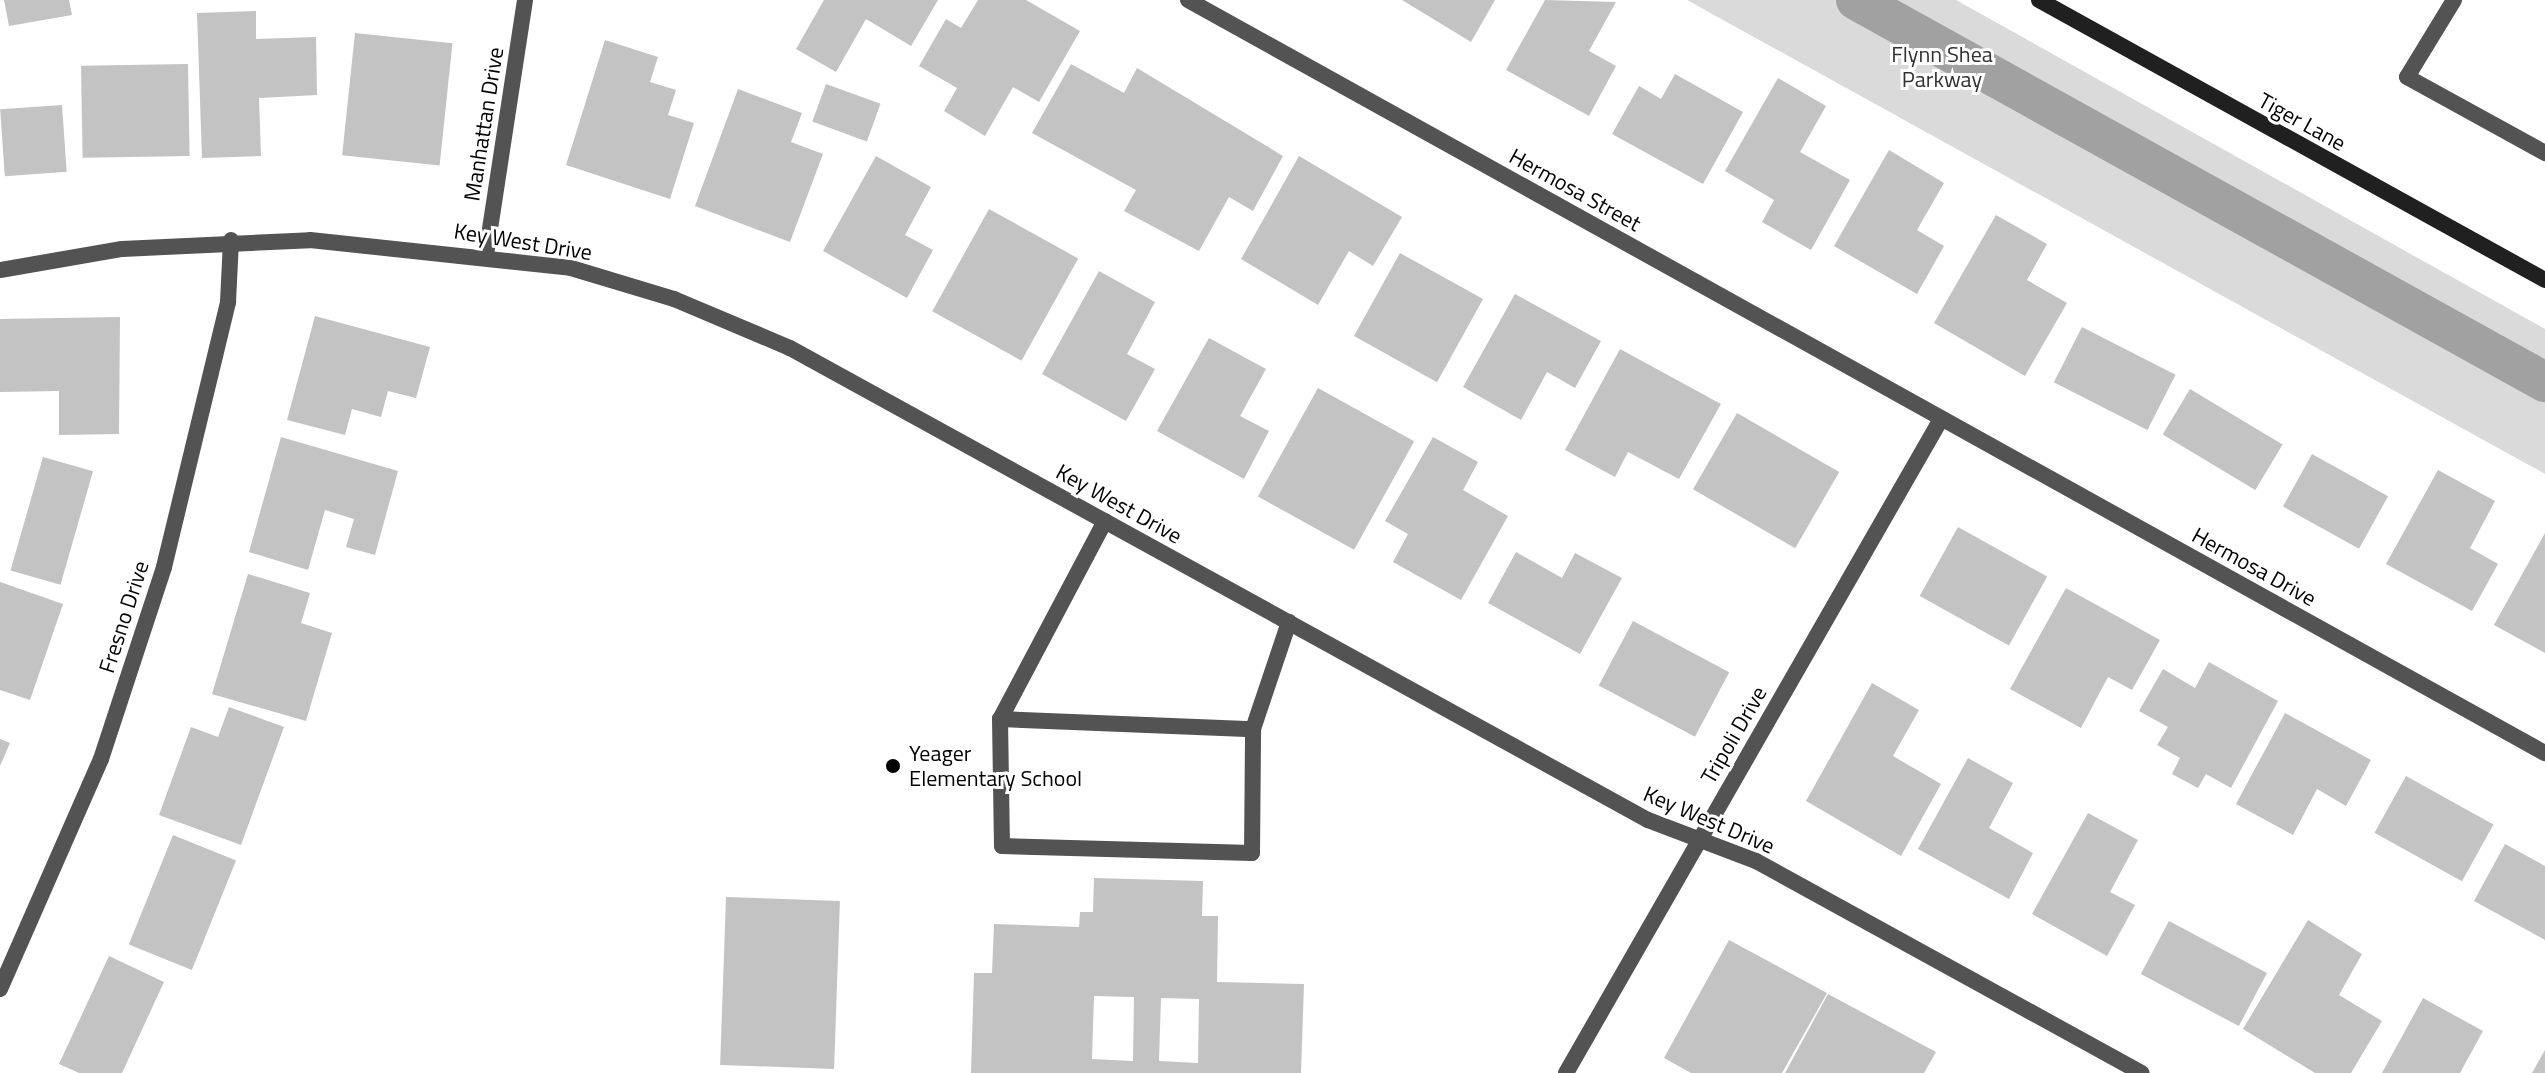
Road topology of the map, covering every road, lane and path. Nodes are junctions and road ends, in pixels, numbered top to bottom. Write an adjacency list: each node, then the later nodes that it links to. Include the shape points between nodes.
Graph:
1 (525, 0): 7 (street, Manhattan Drive)
2 (1188, 0): 10 (street, Hermosa Street)
3 (2039, 0): 9 (street, Tiger Lane)
4 (2454, 0): 5 (street, via 2407,77)
5 (2545, 153)
6 (231, 240): 7 (street, Key West Drive, via 310,240); 8 (street, Key West Drive, via 122,249); 17 (street, Fresno Drive, via 228,302 164,567 101,759)
7 (486, 255): 11 (street, Key West Drive, via 571,268 674,299 790,348)
8 (0, 270)
9 (2545, 280)
10 (1941, 419): 15 (street, Hermosa Drive); 16 (street, Tripoli Drive)
11 (1105, 521): 12 (street, Key West Drive); 13 (street)
12 (1289, 622): 14 (street); 16 (street, Key West Drive, via 1648,820)
13 (1000, 719): 14 (street); 14 (street, via 1002,846 1252,853)
14 (1253, 729)
15 (2545, 753)
16 (1699, 840): 18 (street, Tripoli Drive); 19 (street, Key West Drive, via 1756,861)
17 (0, 989)
18 (1566, 1073)
19 (2141, 1073)

